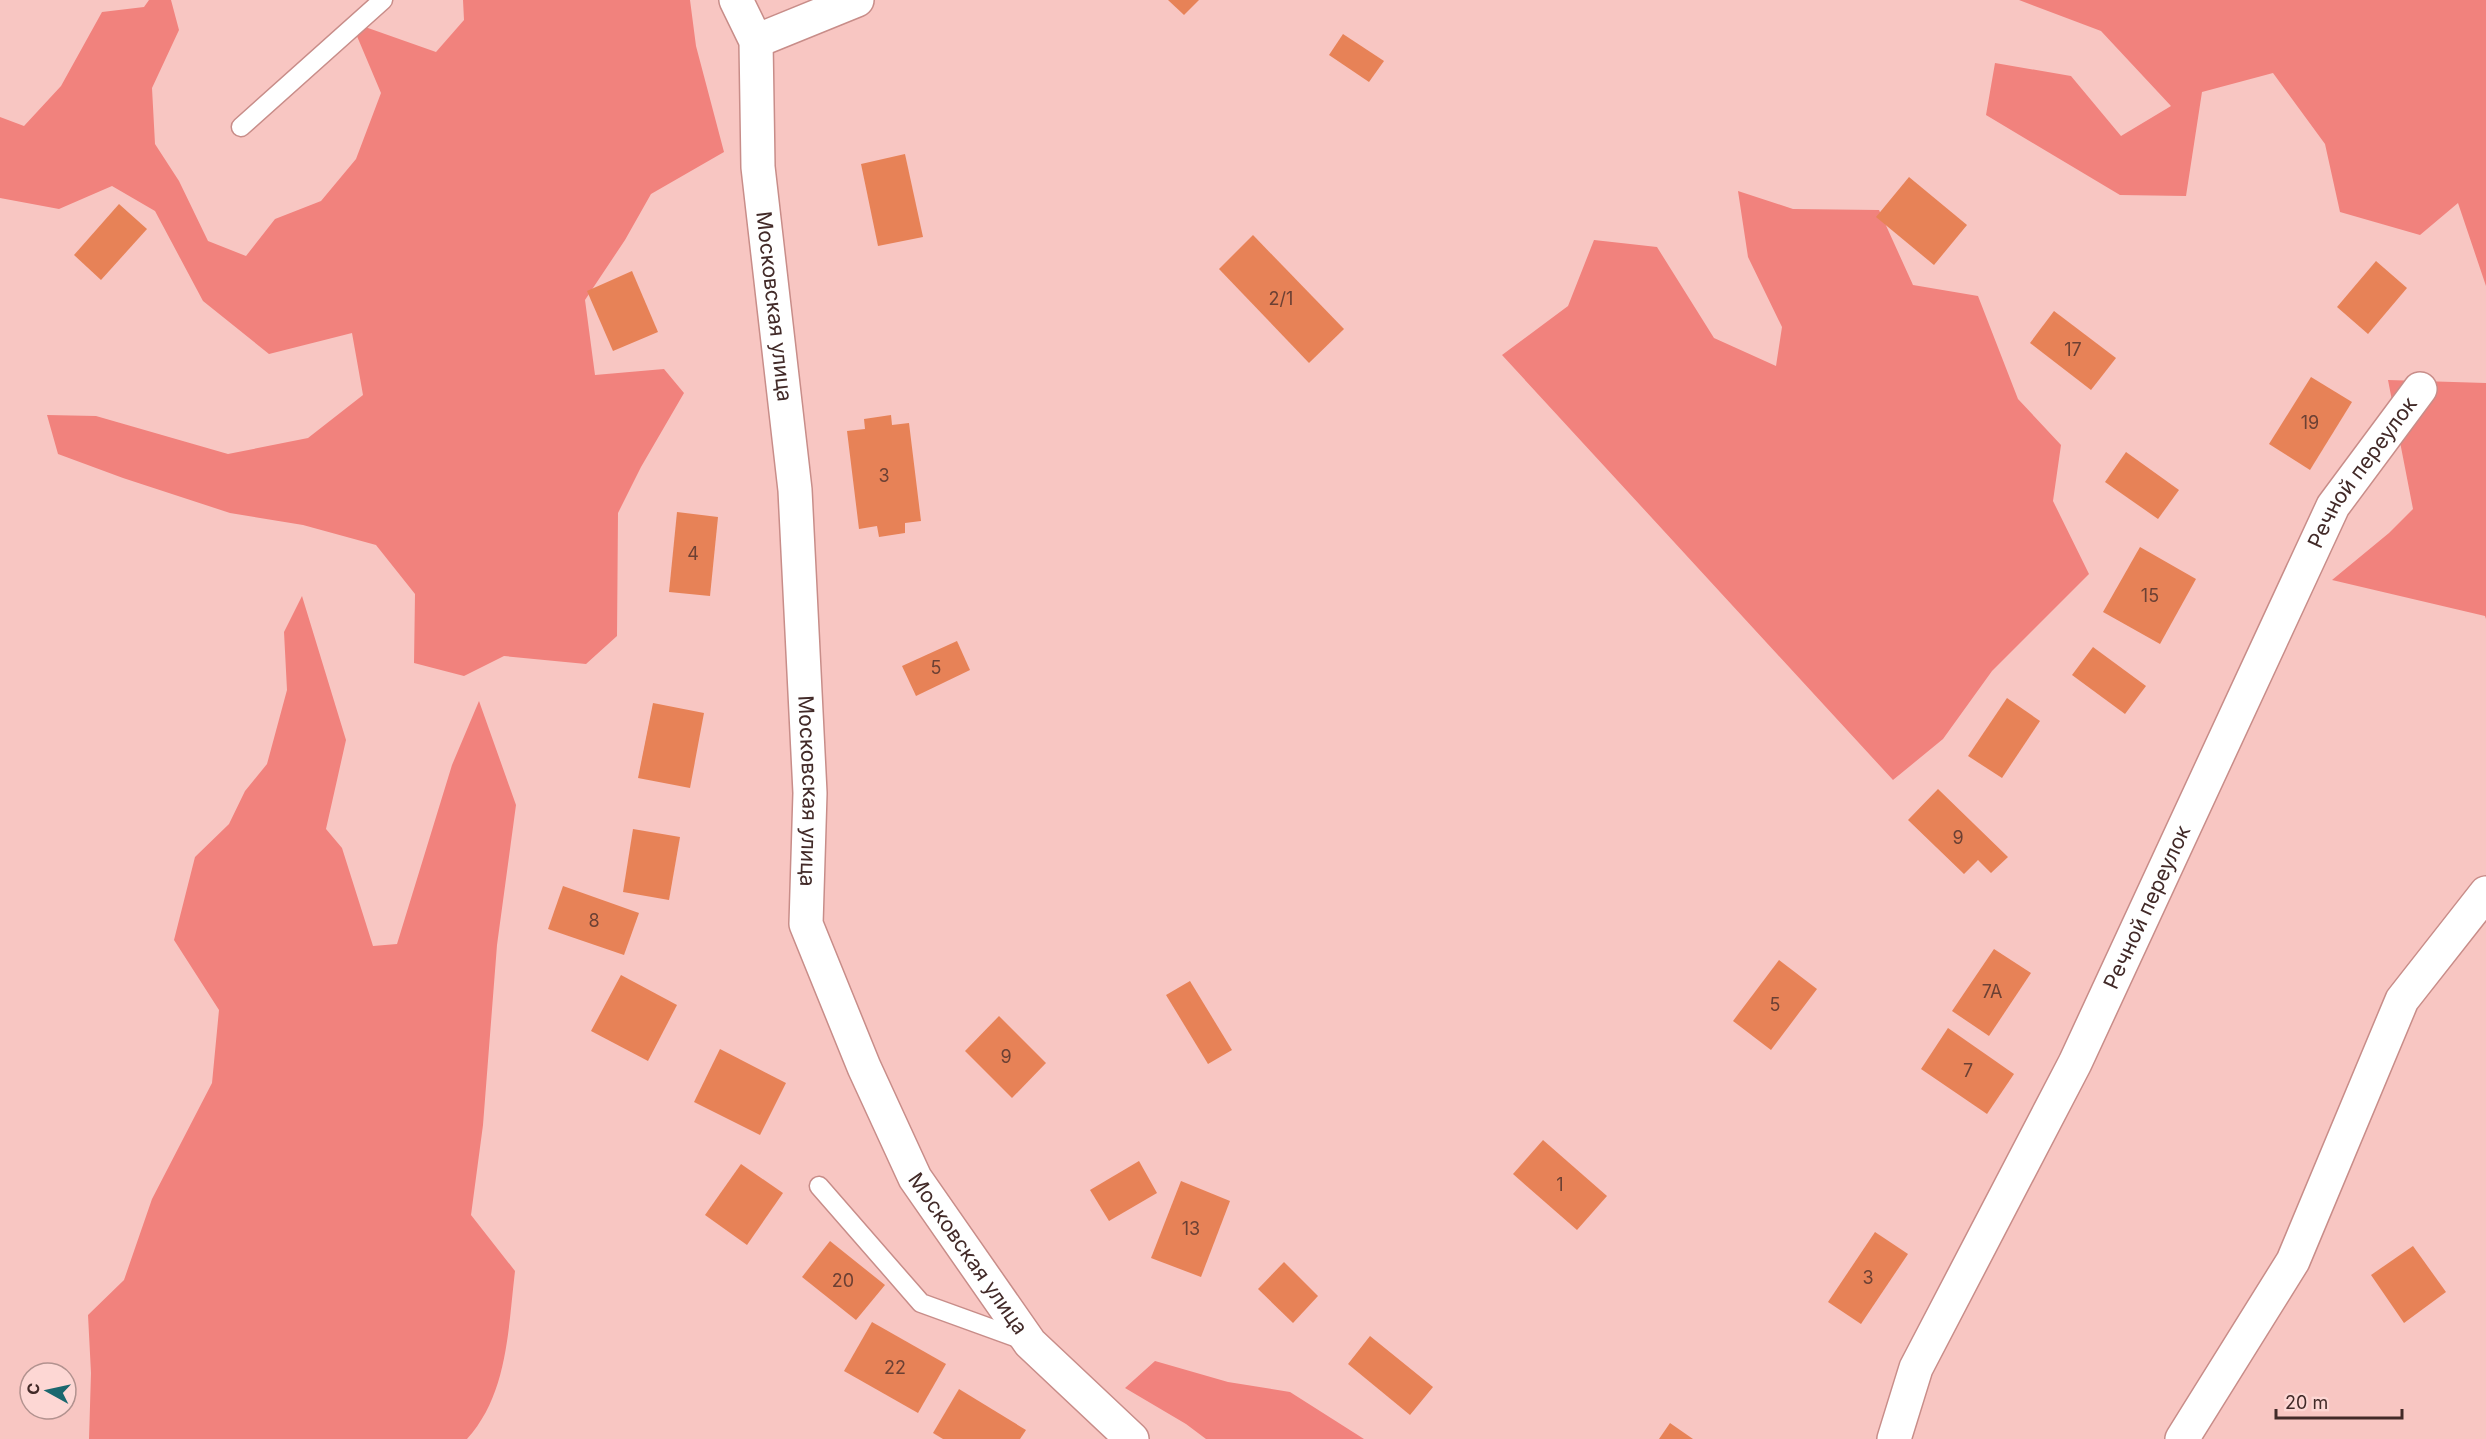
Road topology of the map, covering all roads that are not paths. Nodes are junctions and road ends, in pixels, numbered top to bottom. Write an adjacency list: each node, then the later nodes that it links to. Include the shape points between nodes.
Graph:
1 (383, 0): 5 (lane)
2 (736, 0): 4 (street)
3 (857, 0): 4 (street)
4 (756, 41): 9 (street, Московская улица, via 758,167 795,490 810,793 806,924 864,1067 915,1178)
5 (241, 128)
6 (2420, 389): 11 (street, Речной переулок, via 2333,506 2075,1063 1916,1368)
7 (2486, 893): 12 (street, via 2402,1000 2293,1261)
8 (819, 1186): 9 (lane, via 921,1303)
9 (1030, 1343): 10 (street, Московская улица)
10 (1132, 1439)
11 (1893, 1439)
12 (2182, 1439)

